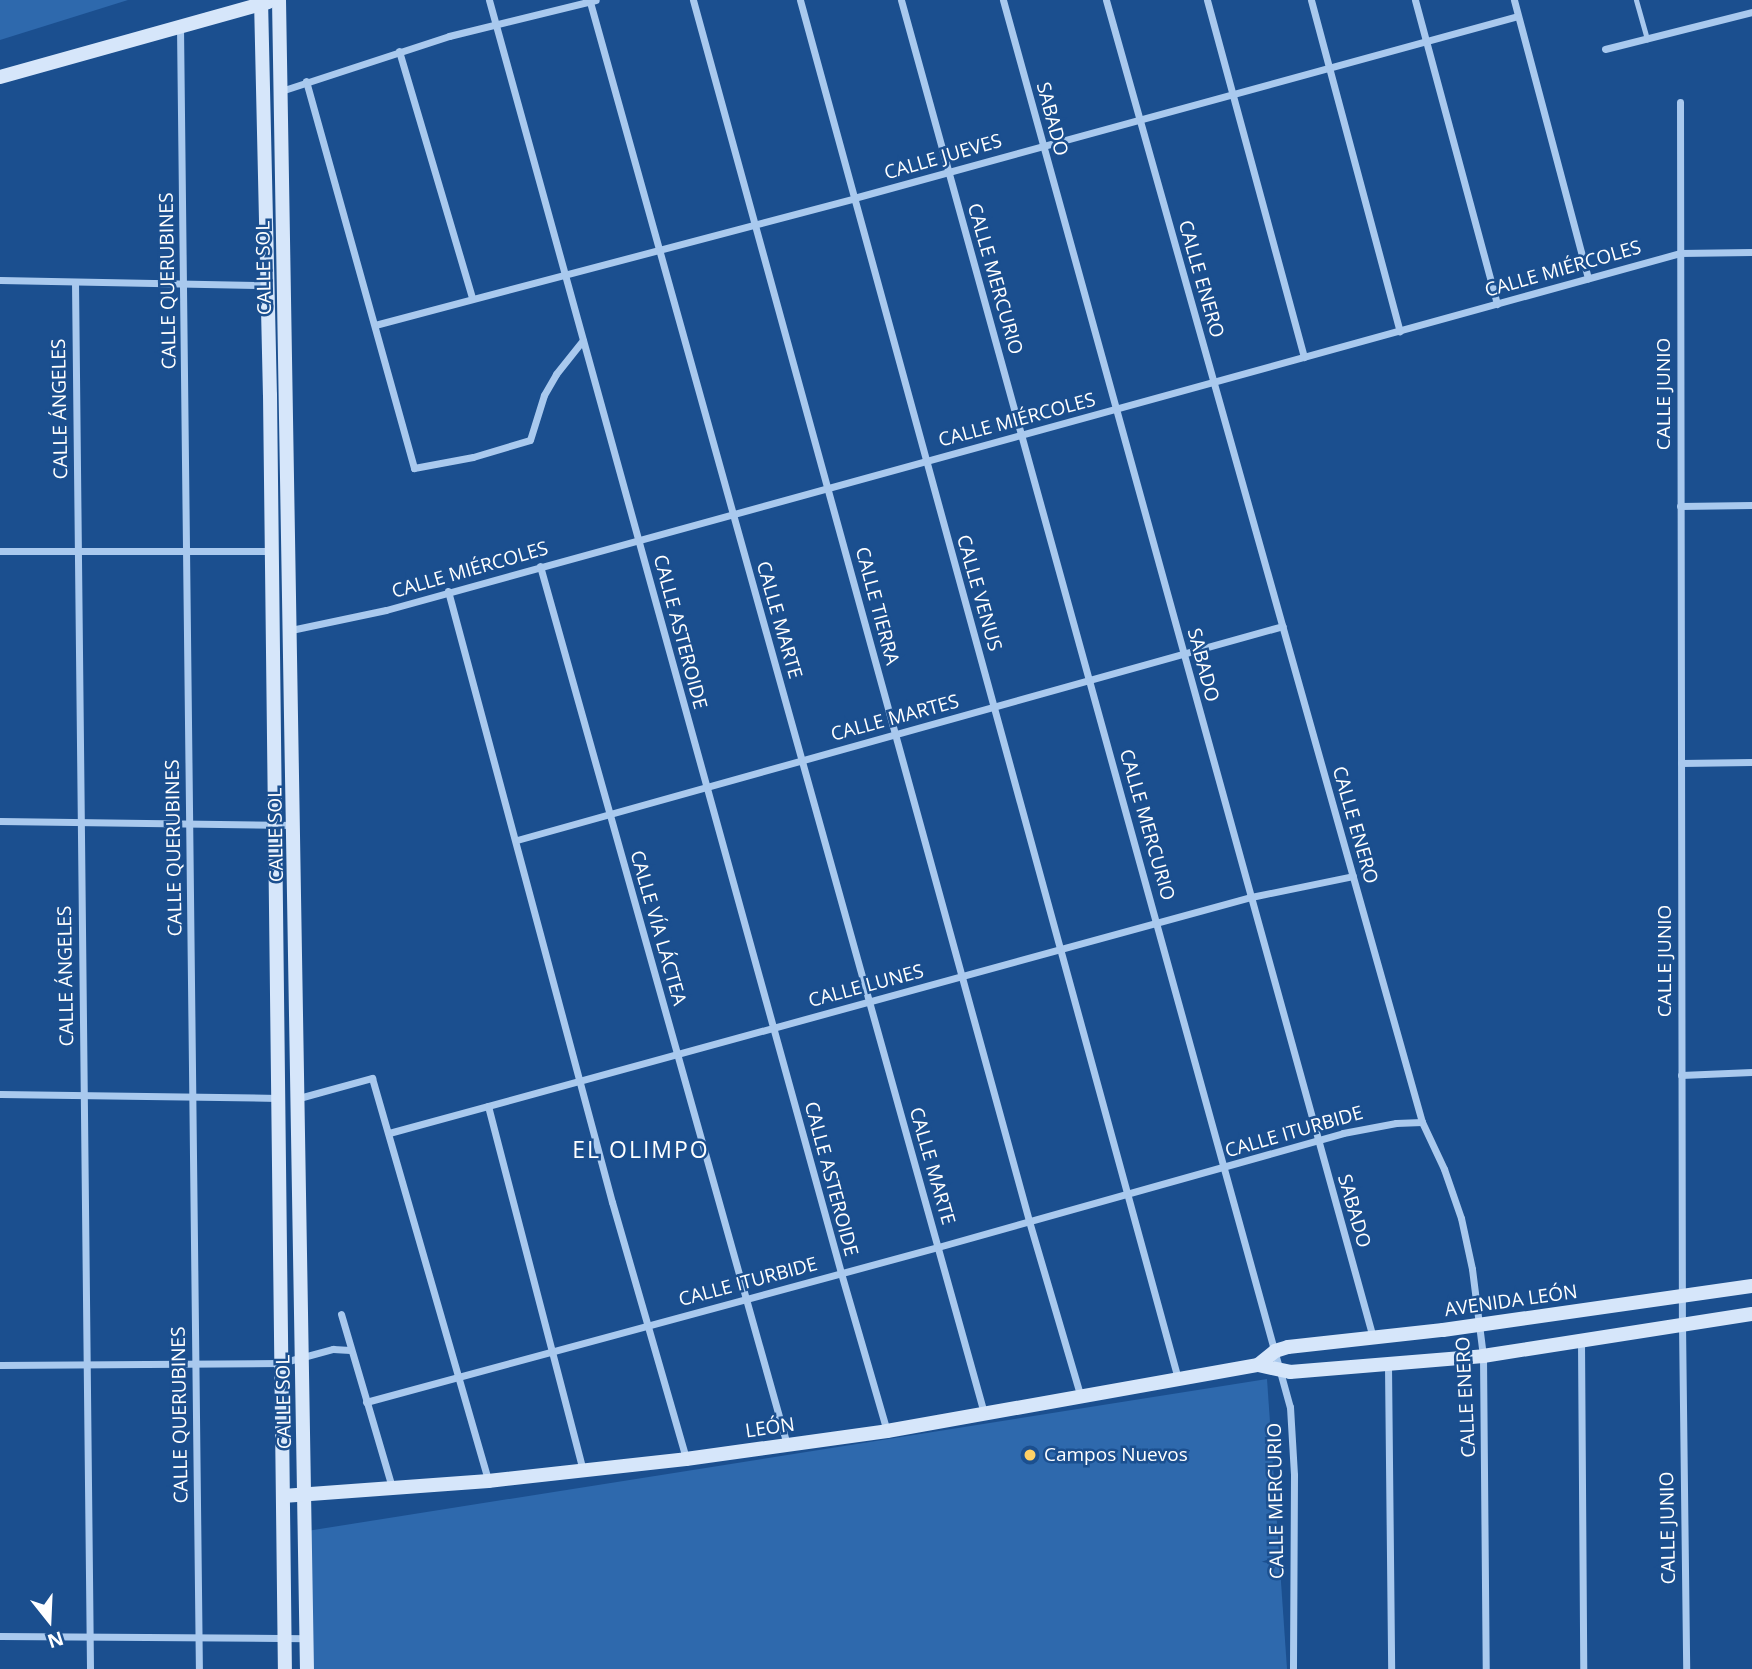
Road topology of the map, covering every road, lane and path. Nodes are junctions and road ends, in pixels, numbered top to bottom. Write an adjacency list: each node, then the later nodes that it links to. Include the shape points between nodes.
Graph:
1 (216, 0): 18 (street)
2 (278, 0): 15 (street); 28 (street, CALLE SOL)
3 (489, 0): 19 (street, CALLE ASTEROIDE)
4 (693, 0): 35 (street, CALLE TIERRA)
5 (800, 0): 34 (street, CALLE VENUS)
6 (901, 0): 33 (street, CALLE MERCURIO)
7 (1003, 0): 32 (street, SABADO)
8 (1106, 0): 31 (street, CALLE ENERO)
9 (1207, 0): 29 (street)
10 (1311, 0): 25 (street)
11 (1415, 0): 22 (street)
12 (1514, 0): 17 (street)
13 (1636, 0): 21 (lane)
14 (593, 1): 19 (street); 36 (street, CALLE MARTE)
15 (261, 2): 18 (street); 44 (street, CALLE SOL)
16 (1752, 12): 21 (street)
17 (1518, 16): 22 (street, CALLE JUEVES); 40 (street)
18 (216, 17): 20 (street)
19 (496, 24): 24 (street); 39 (street, CALLE ASTEROIDE)
20 (180, 27): 26 (street); 43 (street, CALLE QUERUBINES)
21 (1647, 39): 23 (street)
22 (1426, 41): 25 (street, CALLE JUEVES); 46 (street)
23 (1605, 49)
24 (399, 51): 27 (street); 45 (street)
25 (1329, 67): 29 (street, CALLE JUEVES); 48 (street)
26 (0, 77)
27 (306, 81): 28 (street); 47 (street)
28 (279, 91): 67 (street, CALLE SOL)
29 (1233, 93): 31 (street, CALLE JUEVES); 50 (street)
30 (1680, 102): 38 (street, CALLE JUNIO)
31 (1139, 118): 32 (street, CALLE JUEVES); 51 (street, CALLE ENERO)
32 (1043, 146): 33 (street, CALLE JUEVES); 52 (street, SABADO)
33 (948, 172): 34 (street, CALLE JUEVES); 53 (street, CALLE MERCURIO)
34 (854, 198): 35 (street, CALLE JUEVES); 54 (street, CALLE VENUS)
35 (755, 224): 36 (street, CALLE JUEVES); 55 (street, CALLE TIERRA)
36 (659, 249): 39 (street, CALLE JUEVES); 58 (street, CALLE MARTE)
37 (1752, 252): 38 (street, CALLE MIÉRCOLES)
38 (1680, 253): 40 (street, CALLE MIÉRCOLES); 57 (street, CALLE JUNIO)
39 (565, 273): 45 (street, CALLE JUEVES); 49 (street, CALLE ASTEROIDE)
40 (1588, 278): 46 (street, CALLE MIÉRCOLES)
41 (0, 280): 42 (street)
42 (75, 282): 43 (street); 62 (street, CALLE ÁNGELES)
43 (183, 284): 44 (street); 63 (street, CALLE QUERUBINES)
44 (267, 285): 61 (street, CALLE SOL)
45 (472, 297): 47 (street, CALLE JUEVES)
46 (1497, 304): 48 (street, CALLE MIÉRCOLES)
47 (375, 325): 49 (street, via 414,468 530,440 544,395)
48 (1400, 331): 50 (street, CALLE MIÉRCOLES)
49 (583, 340): 59 (street, CALLE ASTEROIDE)
50 (1304, 357): 51 (street, CALLE MIÉRCOLES)
51 (1214, 382): 52 (street, CALLE MIÉRCOLES); 66 (street, CALLE ENERO)
52 (1117, 409): 53 (street, CALLE MIÉRCOLES); 68 (street, SABADO)
53 (1022, 436): 54 (street, CALLE MIÉRCOLES); 69 (street, CALLE MERCURIO)
54 (925, 462): 55 (street, CALLE MIÉRCOLES); 70 (street, CALLE VENUS)
55 (828, 488): 58 (street, CALLE MIÉRCOLES); 71 (street, CALLE TIERRA)
56 (1752, 505): 57 (street)
57 (1680, 506): 74 (street, CALLE JUNIO)
58 (734, 514): 59 (street, CALLE MIÉRCOLES); 72 (street, CALLE MARTE)
59 (638, 539): 64 (street, CALLE MIÉRCOLES); 75 (street, CALLE ASTEROIDE)
60 (0, 551): 62 (street)
61 (271, 551): 63 (street); 80 (street, CALLE SOL)
62 (78, 552): 63 (street); 78 (street, CALLE ÁNGELES)
63 (186, 552): 79 (street, CALLE QUERUBINES)
64 (540, 566): 65 (street, CALLE MIÉRCOLES); 76 (street, CALLE VÍA LÁCTEA)
65 (448, 591): 67 (street, CALLE MIÉRCOLES, via 365,616); 82 (street, via 479,717)
66 (1283, 626): 68 (street, CALLE MARTES); 83 (street, CALLE ENERO)
67 (291, 630): 81 (street, CALLE SOL)
68 (1184, 654): 69 (street, CALLE MARTES); 84 (street, SABADO)
69 (1090, 680): 70 (street, CALLE MARTES); 85 (street, CALLE MERCURIO)
70 (994, 706): 71 (street, CALLE MARTES); 86 (street, CALLE VENUS)
71 (895, 734): 72 (street, CALLE MARTES); 87 (street, CALLE TIERRA)
72 (802, 760): 75 (street, CALLE MARTES); 88 (street, CALLE MARTE)
73 (1752, 762): 74 (street)
74 (1681, 763): 92 (street, CALLE JUNIO)
75 (706, 787): 76 (street, CALLE MARTES); 89 (street, CALLE ASTEROIDE)
76 (610, 814): 82 (street, CALLE MARTES); 90 (street, CALLE VÍA LÁCTEA)
77 (0, 821): 78 (street)
78 (80, 822): 79 (street); 95 (street, CALLE ÁNGELES)
79 (189, 824): 80 (street); 96 (street, CALLE QUERUBINES)
80 (275, 825): 81 (street); 97 (street, CALLE SOL)
81 (295, 825): 98 (street, CALLE SOL)
82 (517, 839): 93 (street)
83 (1353, 876): 84 (street, CALLE LUNES); 100 (street, CALLE ENERO)
84 (1251, 897): 85 (street, CALLE LUNES); 102 (street, SABADO)
85 (1158, 922): 86 (street, CALLE LUNES); 103 (street, CALLE MERCURIO)
86 (1061, 949): 87 (street, CALLE LUNES); 104 (street, CALLE VENUS)
87 (961, 976): 88 (street, CALLE LUNES); 105 (street, CALLE TIERRA)
88 (869, 1001): 89 (street, CALLE LUNES); 106 (street, CALLE MARTE)
89 (773, 1027): 90 (street, CALLE LUNES); 107 (street, CALLE ASTEROIDE)
90 (677, 1054): 93 (street, CALLE LUNES); 110 (street, CALLE VÍA LÁCTEA)
91 (1752, 1072): 92 (street)
92 (1681, 1075): 109 (street, CALLE JUNIO)
93 (579, 1081): 99 (street, CALLE LUNES); 114 (street)
94 (0, 1094): 95 (street)
95 (83, 1095): 96 (street); 127 (street, CALLE ÁNGELES)
96 (192, 1097): 97 (street); 125 (street, CALLE QUERUBINES)
97 (278, 1098): 123 (street, CALLE SOL)
98 (299, 1098): 101 (street, via 372,1078); 122 (street, CALLE SOL)
99 (488, 1106): 101 (street, CALLE LUNES); 119 (street)
100 (1422, 1122): 102 (street, CALLE ITURBIDE, via 1369,1126); 115 (street, CALLE ENERO, via 1461,1218)
101 (389, 1133): 130 (street)
102 (1318, 1142): 103 (street, CALLE ITURBIDE); 116 (street, SABADO)
103 (1226, 1167): 104 (street, CALLE ITURBIDE); 120 (street, CALLE MERCURIO)
104 (1129, 1194): 105 (street, CALLE ITURBIDE); 131 (street, CALLE VENUS)
105 (1029, 1221): 106 (street, CALLE ITURBIDE); 132 (street, CALLE TIERRA)
106 (938, 1247): 107 (street, CALLE ITURBIDE); 134 (street, CALLE MARTE)
107 (841, 1273): 110 (street, CALLE ITURBIDE); 135 (street, CALLE ASTEROIDE)
108 (1752, 1286): 109 (street, AVENIDA LEÓN)
109 (1682, 1294): 113 (street, CALLE JUNIO); 115 (street, AVENIDA LEÓN)
110 (746, 1298): 114 (street, CALLE ITURBIDE); 136 (street, CALLE VÍA LÁCTEA)
111 (341, 1314): 118 (street)
112 (1752, 1314): 113 (street)
113 (1682, 1324): 117 (street); 156 (street, CALLE JUNIO)
114 (647, 1325): 119 (street, CALLE ITURBIDE); 137 (street)
115 (1478, 1325): 116 (street, AVENIDA LEÓN); 121 (street, CALLE ENERO)
116 (1373, 1338): 120 (street, AVENIDA LEÓN)
117 (1581, 1342): 121 (street); 155 (street)
118 (350, 1350): 122 (street, via 333,1349); 133 (street)
119 (552, 1351): 130 (street, CALLE ITURBIDE); 138 (street)
120 (1275, 1351): 126 (street, LEÓN); 129 (street, CALLE MERCURIO)
121 (1483, 1356): 128 (street); 154 (street, CALLE ENERO)
122 (303, 1358): 123 (street); 141 (street, CALLE SOL)
123 (281, 1363): 125 (street); 142 (street, CALLE SOL)
124 (0, 1365): 127 (street)
125 (195, 1365): 127 (street); 145 (street, CALLE QUERUBINES)
126 (1258, 1365): 129 (street, LEÓN); 131 (street, LEÓN)
127 (86, 1366): 144 (street, CALLE ÁNGELES)
128 (1388, 1366): 129 (street); 153 (street)
129 (1280, 1371): 152 (street, CALLE MERCURIO, via 1293,1441)
130 (460, 1376): 133 (street, CALLE ITURBIDE); 139 (street)
131 (1178, 1379): 132 (street, LEÓN)
132 (1081, 1398): 134 (street, LEÓN)
133 (366, 1402): 140 (street)
134 (984, 1415): 135 (street, LEÓN)
135 (887, 1431): 136 (street, LEÓN)
136 (788, 1446): 137 (street, LEÓN)
137 (686, 1459): 138 (street, LEÓN)
138 (583, 1471): 139 (street, LEÓN)
139 (488, 1480): 140 (street, LEÓN)
140 (392, 1487): 141 (street, LEÓN)
141 (305, 1494): 142 (street, LEÓN); 147 (street, CALLE SOL)
142 (283, 1496): 146 (street, CALLE SOL)
143 (0, 1636): 144 (street)
144 (89, 1638): 145 (street); 148 (street, CALLE ÁNGELES)
145 (199, 1639): 146 (street); 149 (street, CALLE QUERUBINES)
146 (285, 1639): 147 (street); 150 (street, CALLE SOL)
147 (307, 1639): 151 (street, CALLE SOL)
148 (90, 1669)
149 (199, 1669)
150 (285, 1669)
151 (307, 1669)
152 (1293, 1669)
153 (1391, 1669)
154 (1486, 1669)
155 (1583, 1669)
156 (1686, 1669)

